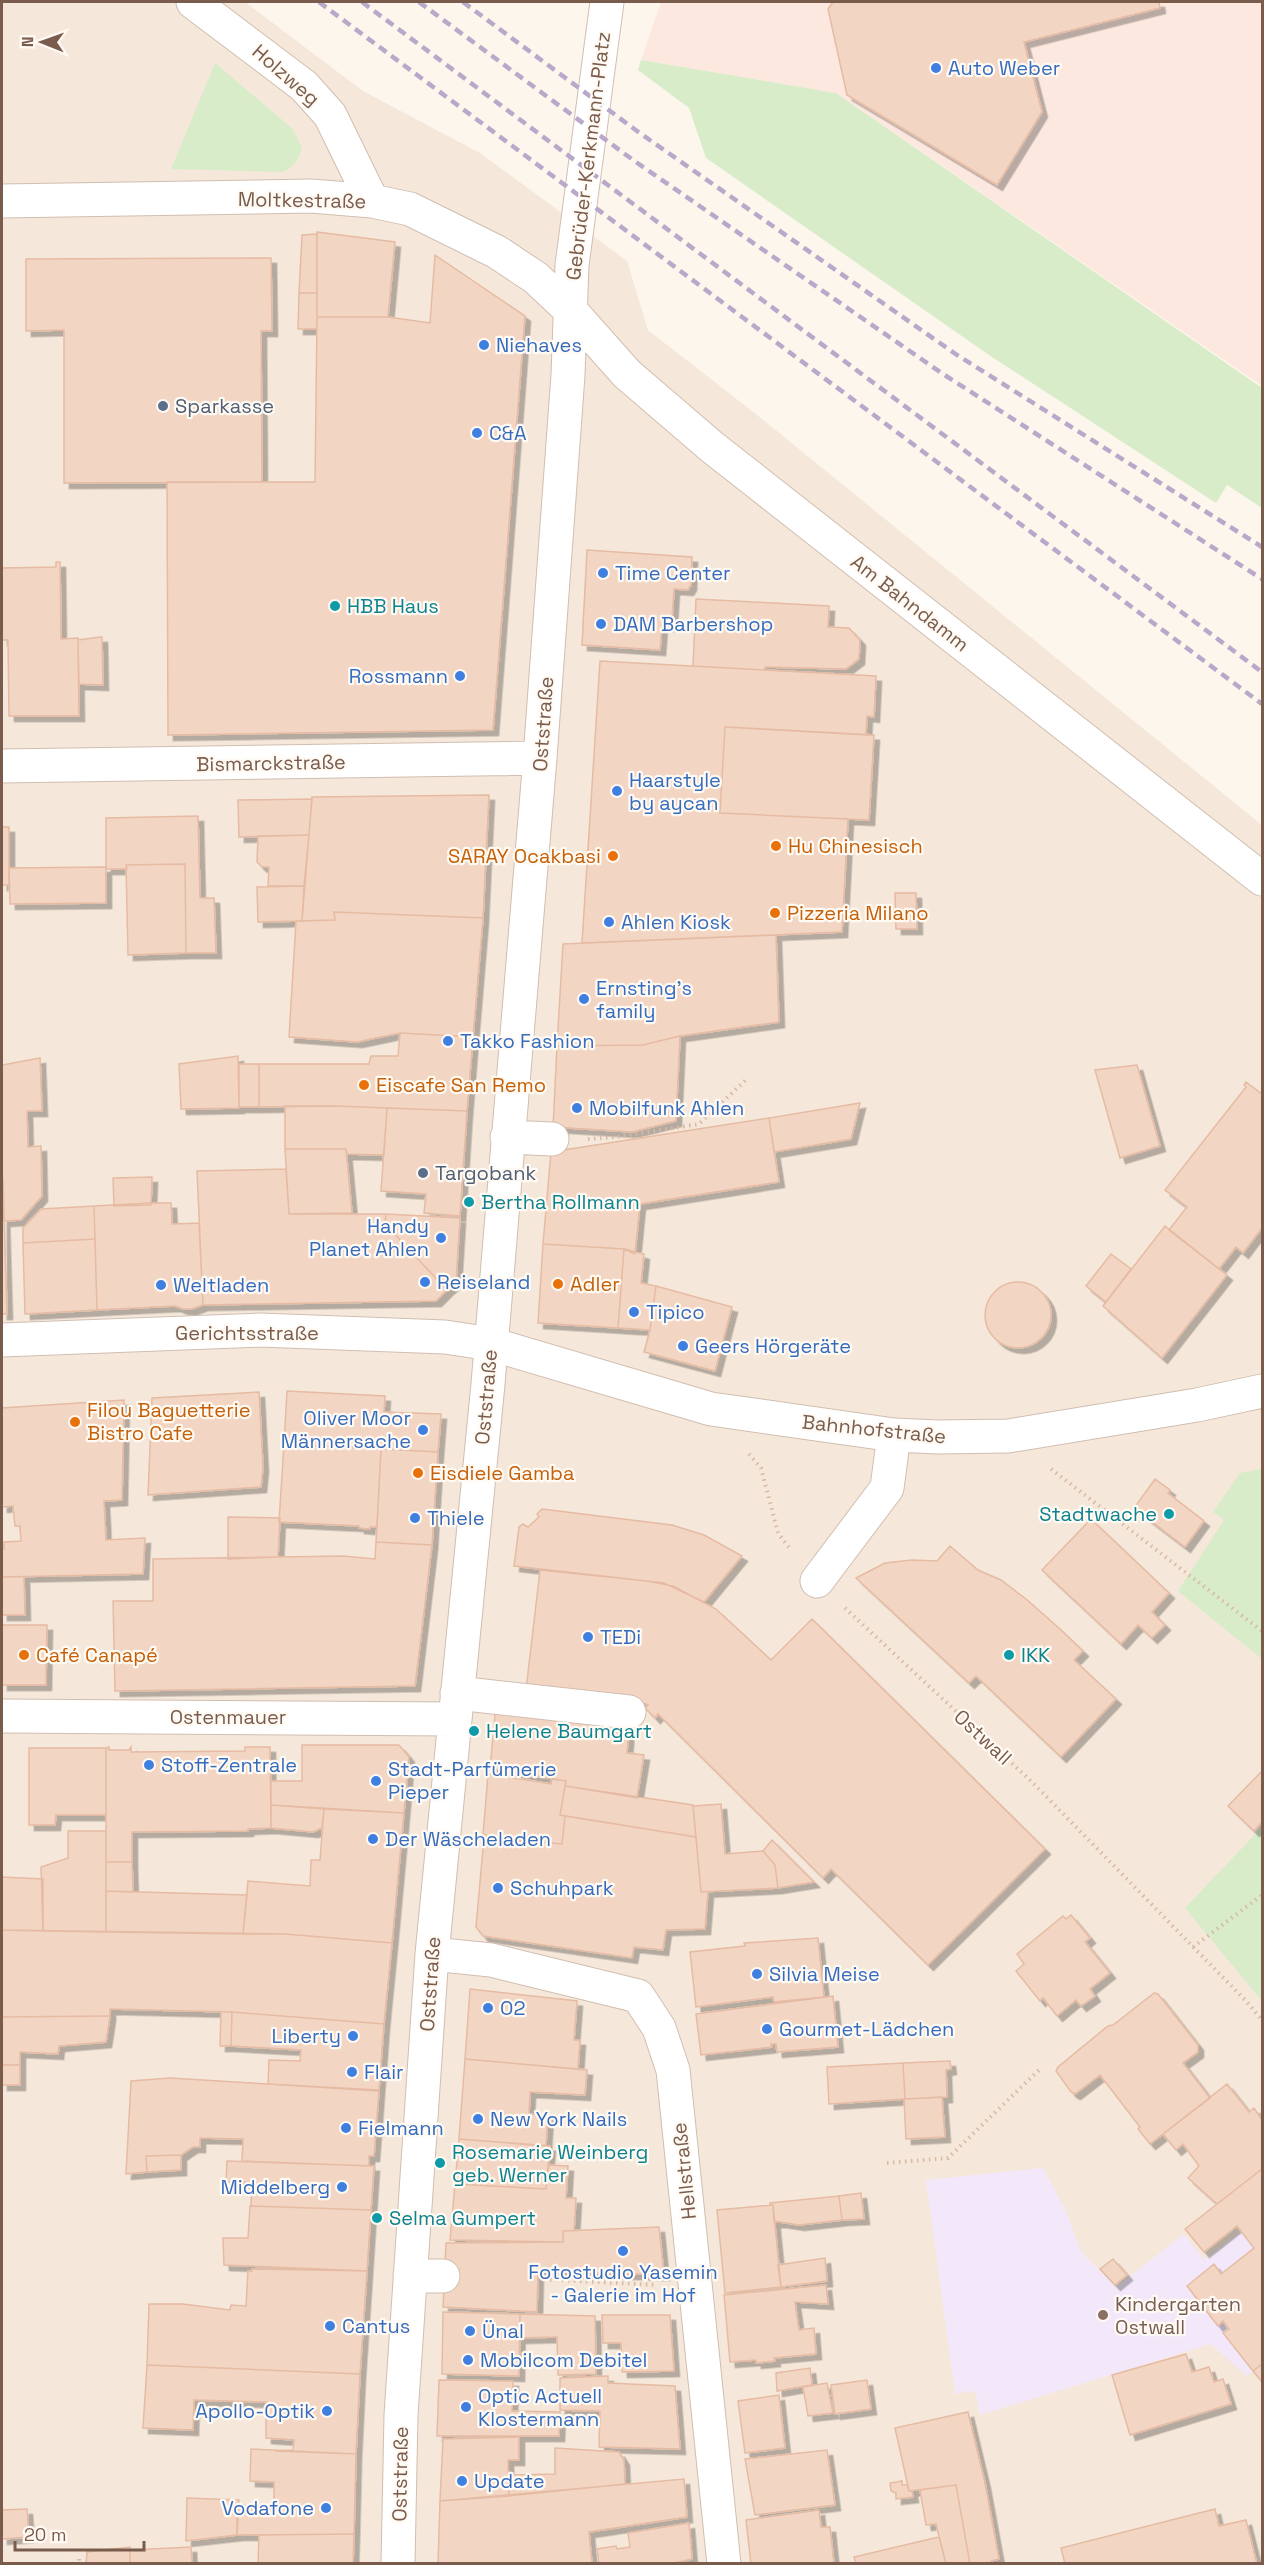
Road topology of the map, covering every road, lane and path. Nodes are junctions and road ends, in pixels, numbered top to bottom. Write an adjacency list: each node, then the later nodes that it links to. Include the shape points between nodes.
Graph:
1 (193, 2): 4 (street, Holzweg, via 271,59 330,115)
2 (607, 2): 5 (street, Gebrüder-Kerkmann-Platz, via 572,265)
3 (2, 201): 4 (street, Moltkestraße, via 311,196)
4 (372, 201): 5 (street, Moltkestraße, via 410,209 497,252 537,278)
5 (571, 311): 6 (street, Oststraße); 8 (street, Am Bahndamm, via 627,374 712,447)
6 (540, 758): 7 (street, Bismarckstraße); 10 (street, Oststraße)
7 (2, 766)
8 (1263, 879)
9 (748, 1078): 11 (path, via 699,1124 616,1137)
10 (507, 1137): 11 (street); 13 (street, Oststraße)
11 (552, 1139)
12 (2, 1340): 13 (street, Gerichtsstraße, via 260,1330 445,1337)
13 (491, 1344): 15 (street, Bahnhofstraße); 20 (street, Oststraße)
14 (1263, 1390): 17 (street, Bahnhofstraße, via 1197,1406)
15 (711, 1410): 16 (street, Bahnhofstraße); 18 (path, Ostwall, via 761,1468 778,1533)
16 (894, 1435): 17 (street, Bahnhofstraße); 18 (street, via 887,1488)
17 (1008, 1436): 19 (path)
18 (817, 1581): 24 (path, Ostwall, via 1032,1782)
19 (1263, 1631)
20 (456, 1706): 21 (street, via 497,1696); 22 (street, Ostenmauer, via 388,1718); 25 (street, Oststraße)
21 (629, 1712)
22 (2, 1716)
23 (1263, 1894): 24 (path)
24 (1193, 1947): 26 (path, Ostwall)
25 (432, 1954): 29 (street, Oststraße); 32 (street, Hellstraße, via 491,1960 638,1996 659,2028 673,2070)
26 (1263, 2020)
27 (1040, 2068): 28 (path, via 948,2158)
28 (887, 2163)
29 (410, 2276): 30 (street); 33 (street, Oststraße, via 401,2415)
30 (443, 2277)
31 (538, 2279): 32 (path)
32 (696, 2287): 34 (street, Hellstraße)
33 (398, 2564)
34 (724, 2564)

